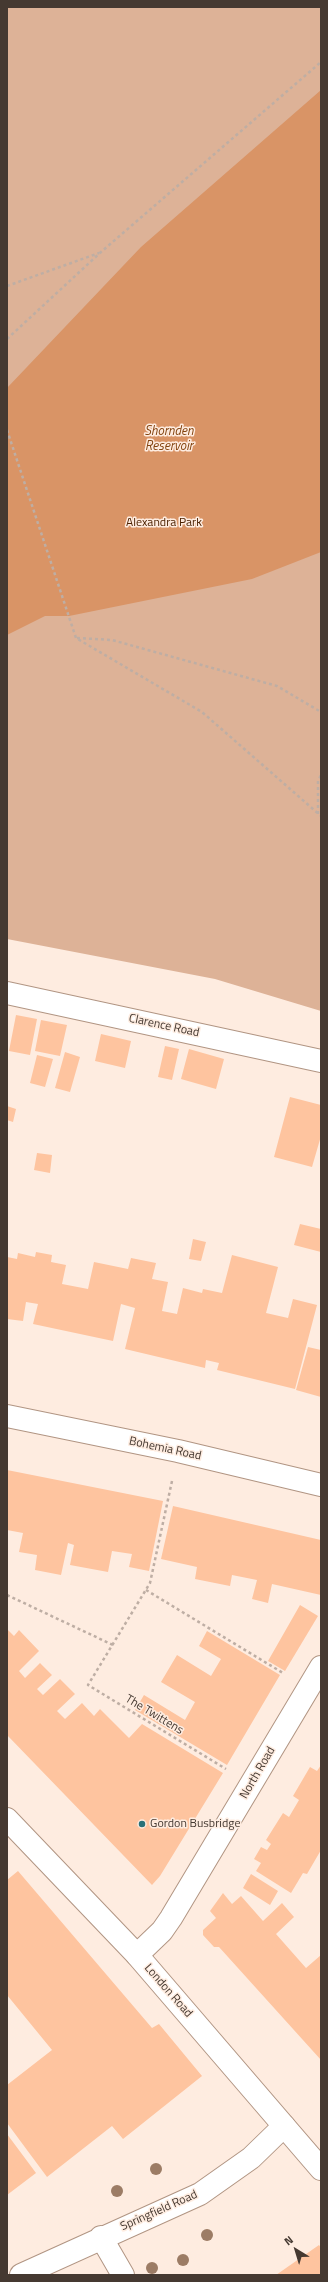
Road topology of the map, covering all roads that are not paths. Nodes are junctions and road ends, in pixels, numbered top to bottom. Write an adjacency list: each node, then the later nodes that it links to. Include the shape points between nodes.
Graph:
1 (7, 993): 2 (main road, Clarence Road)
2 (321, 1062)
3 (7, 1416): 4 (main road, Bohemia Road, via 178,1451)
4 (321, 1485)
5 (321, 1667): 7 (main road, North Road, via 171,1918 162,1931)
6 (7, 1819): 7 (main road, London Road)
7 (137, 1955): 8 (main road, London Road)
8 (284, 2126): 9 (main road, London Road); 10 (main road, Springfield Road, via 251,2158 200,2194)
9 (321, 2169)
10 (101, 2237): 11 (main road, Springfield Road); 12 (main road)
11 (21, 2275)
12 (123, 2275)

